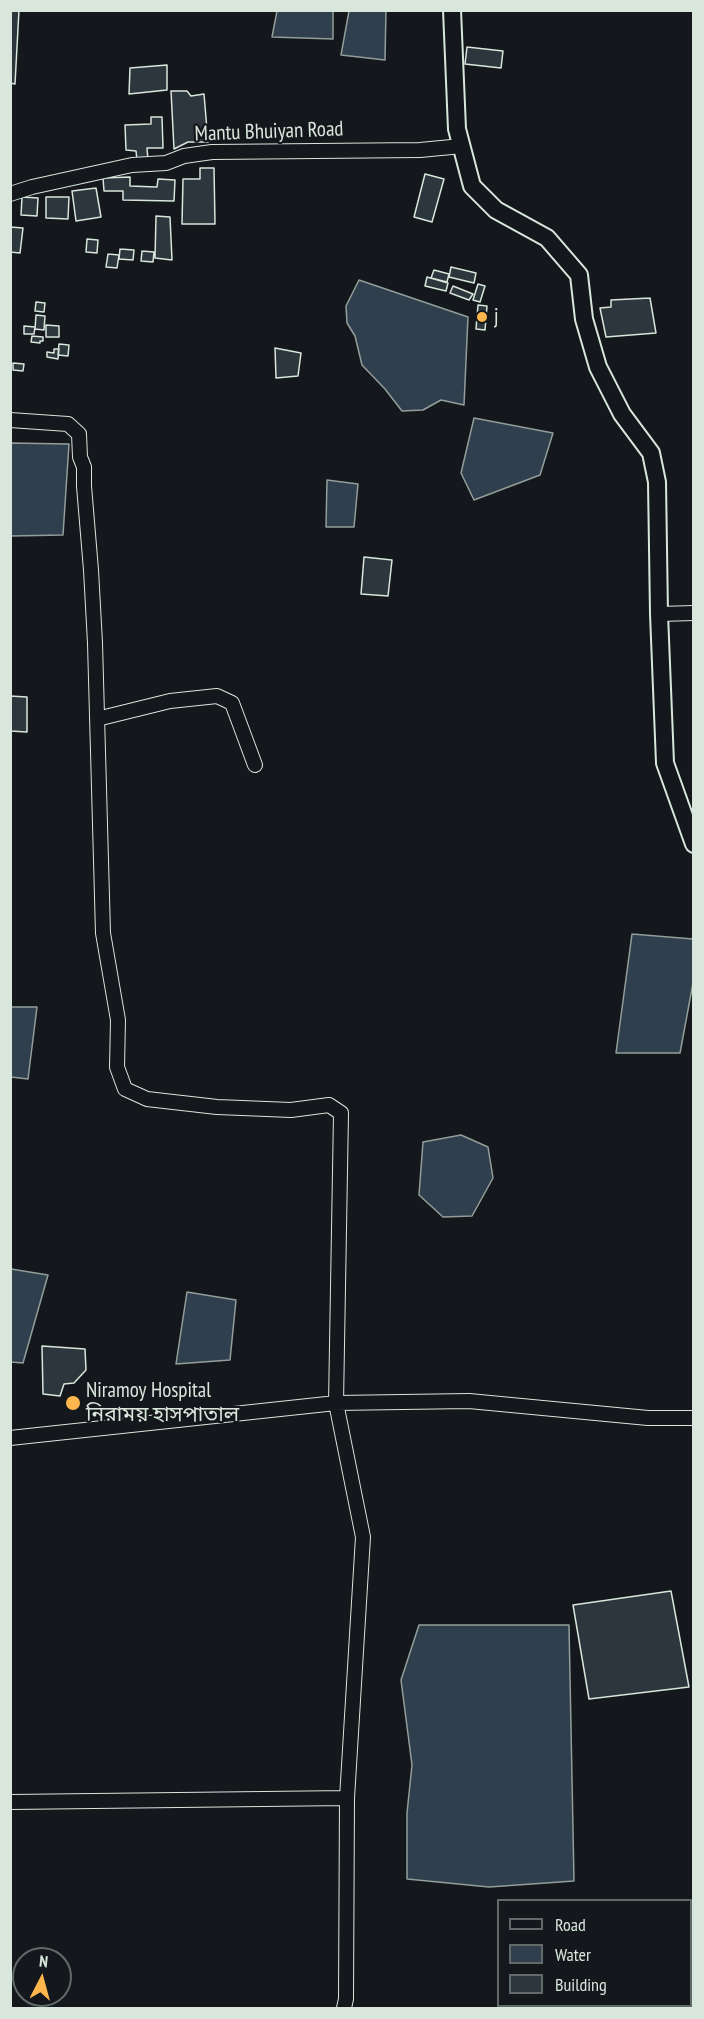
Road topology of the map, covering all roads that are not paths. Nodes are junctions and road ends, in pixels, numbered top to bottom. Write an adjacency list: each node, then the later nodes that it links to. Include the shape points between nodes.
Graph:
1 (452, 10): 2 (street, via 457,129)
2 (462, 146): 3 (street, Mantu Bhuiyan Road, via 212,152 166,163 132,165); 6 (street, via 472,186 496,210 547,238 579,275 584,319 598,367 622,414 651,453 657,482)
3 (10, 194)
4 (10, 420): 7 (street, via 68,424 79,434 92,570)
5 (693, 613): 6 (street)
6 (659, 614): 9 (street, via 665,763)
7 (97, 719): 8 (street, via 170,701 217,696 232,703); 10 (street, via 103,933 118,1020 117,1067 125,1089 147,1099 217,1107 291,1110 329,1106 341,1113)
8 (255, 765)
9 (693, 844)
10 (336, 1403): 11 (street, via 469,1401 648,1418); 12 (street); 13 (street, via 363,1537)
11 (693, 1418)
12 (10, 1438)
13 (347, 1798): 14 (street); 15 (street)
14 (10, 1802)
15 (344, 2008)

